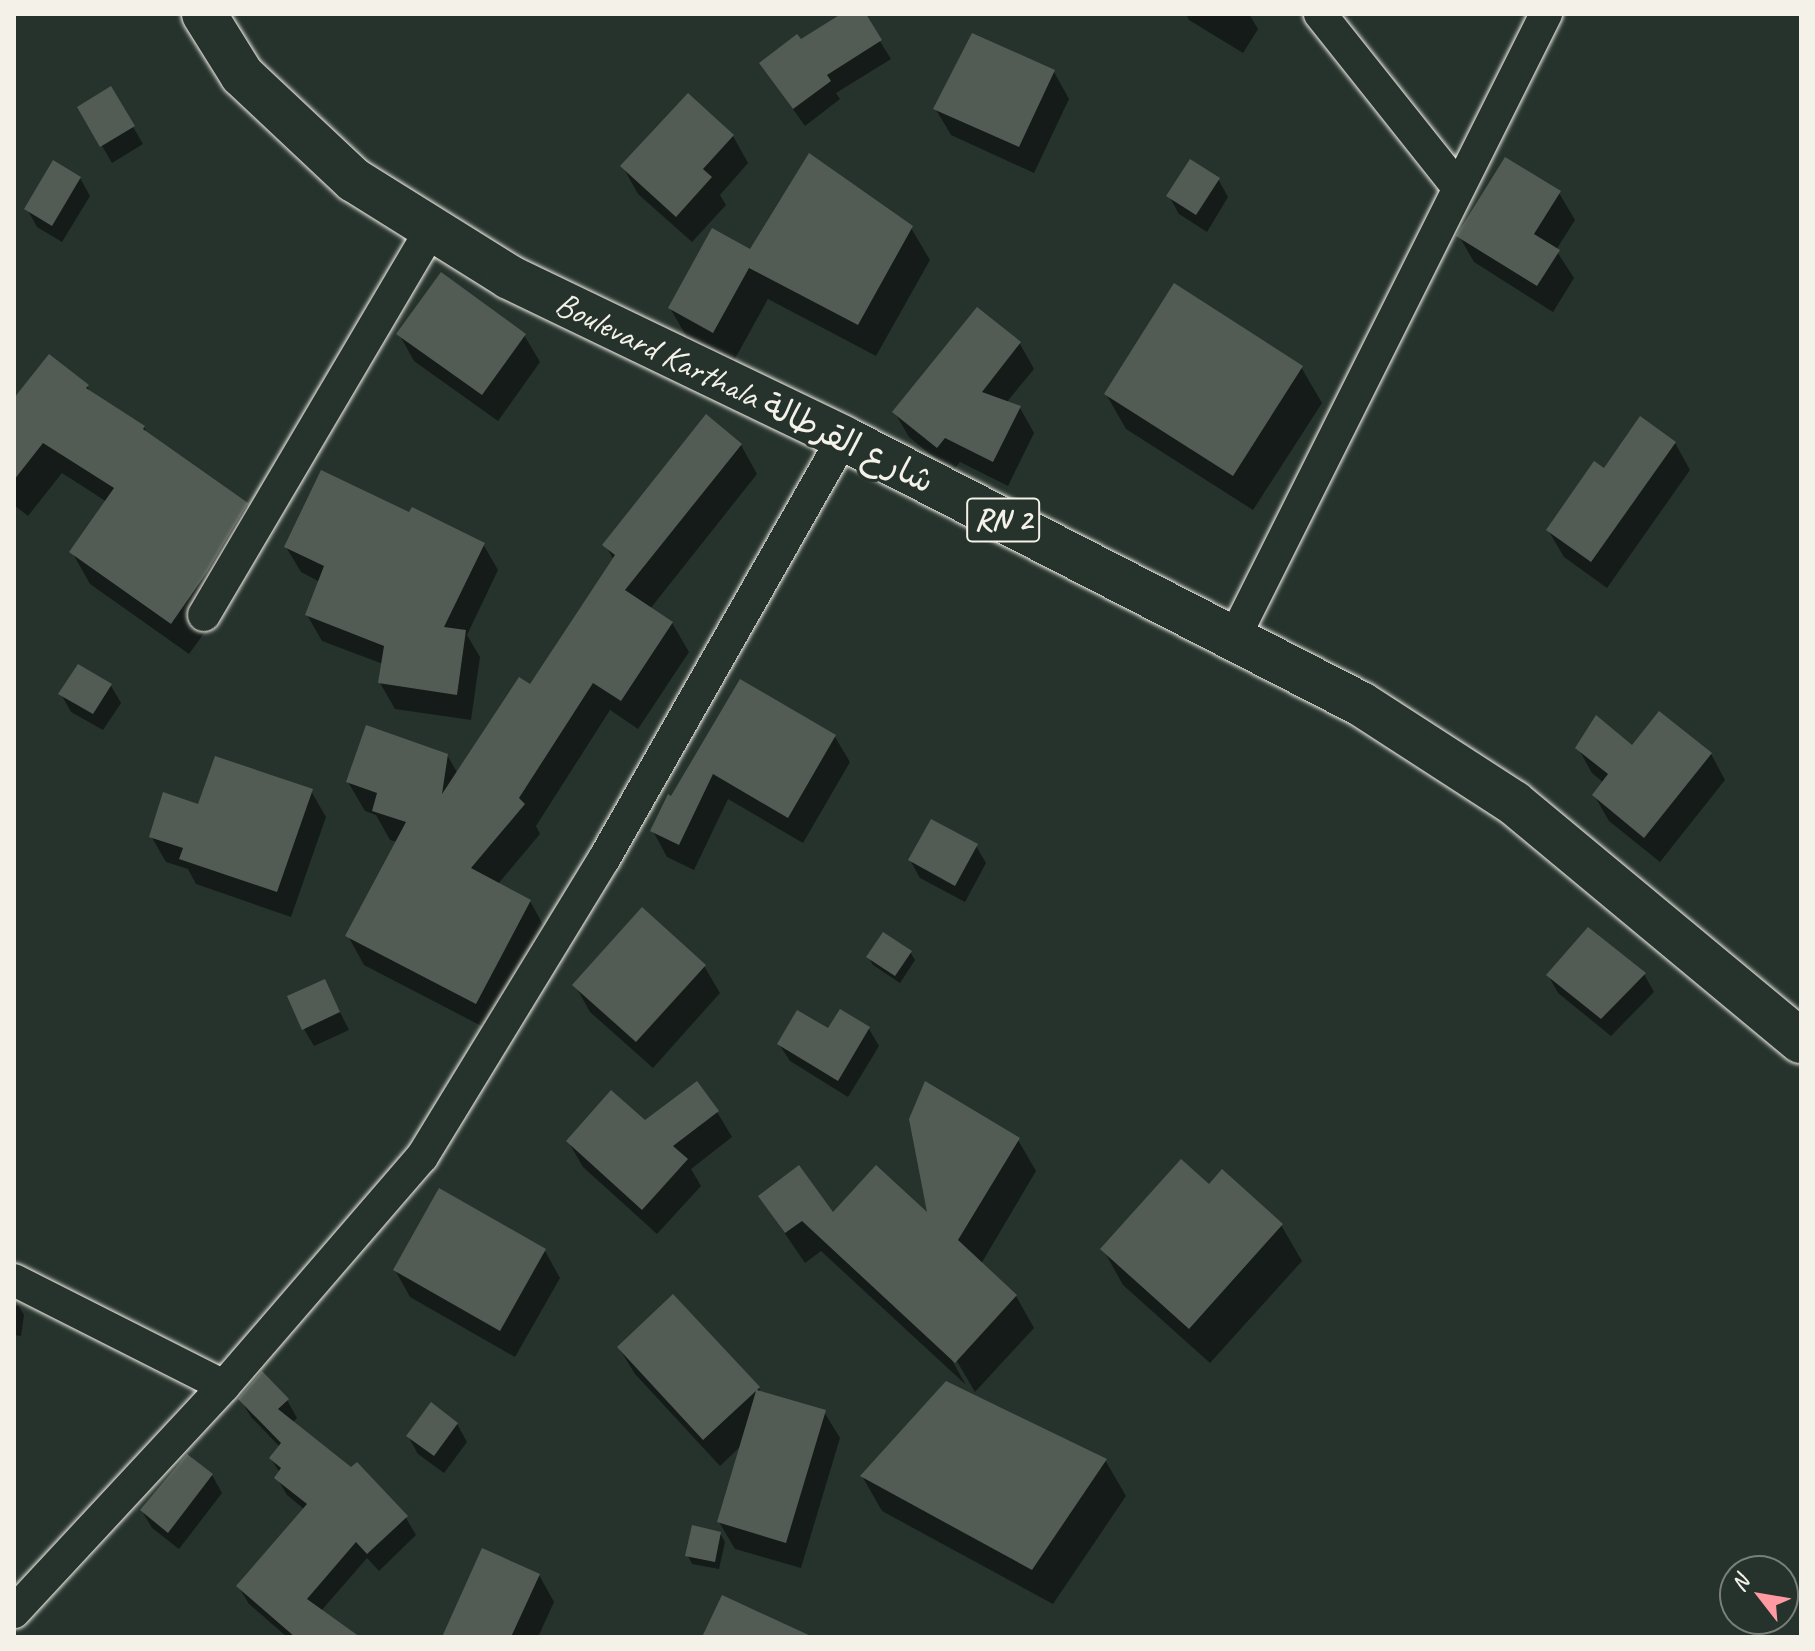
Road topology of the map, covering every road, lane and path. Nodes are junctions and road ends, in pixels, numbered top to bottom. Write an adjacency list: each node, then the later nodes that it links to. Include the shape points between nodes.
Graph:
1 (204, 14): 5 (main road, Boulevard Karthala شارع القرطالة / RN 2, via 242,75 354,180)
2 (1320, 14): 4 (street)
3 (1546, 14): 4 (street)
4 (1457, 186): 8 (street)
5 (432, 228): 6 (main road, Boulevard Karthala شارع القرطالة / RN 2, via 509,277); 7 (street)
6 (843, 438): 8 (main road, Boulevard Karthala شارع القرطالة / RN 2); 11 (street, via 604,859 422,1157)
7 (204, 615)
8 (1234, 638): 9 (main road, Boulevard Karthala شارع القرطالة / RN 2, via 1361,704 1514,803)
9 (1801, 1041)
10 (14, 1280): 11 (street)
11 (224, 1386): 12 (street)
12 (14, 1612)

